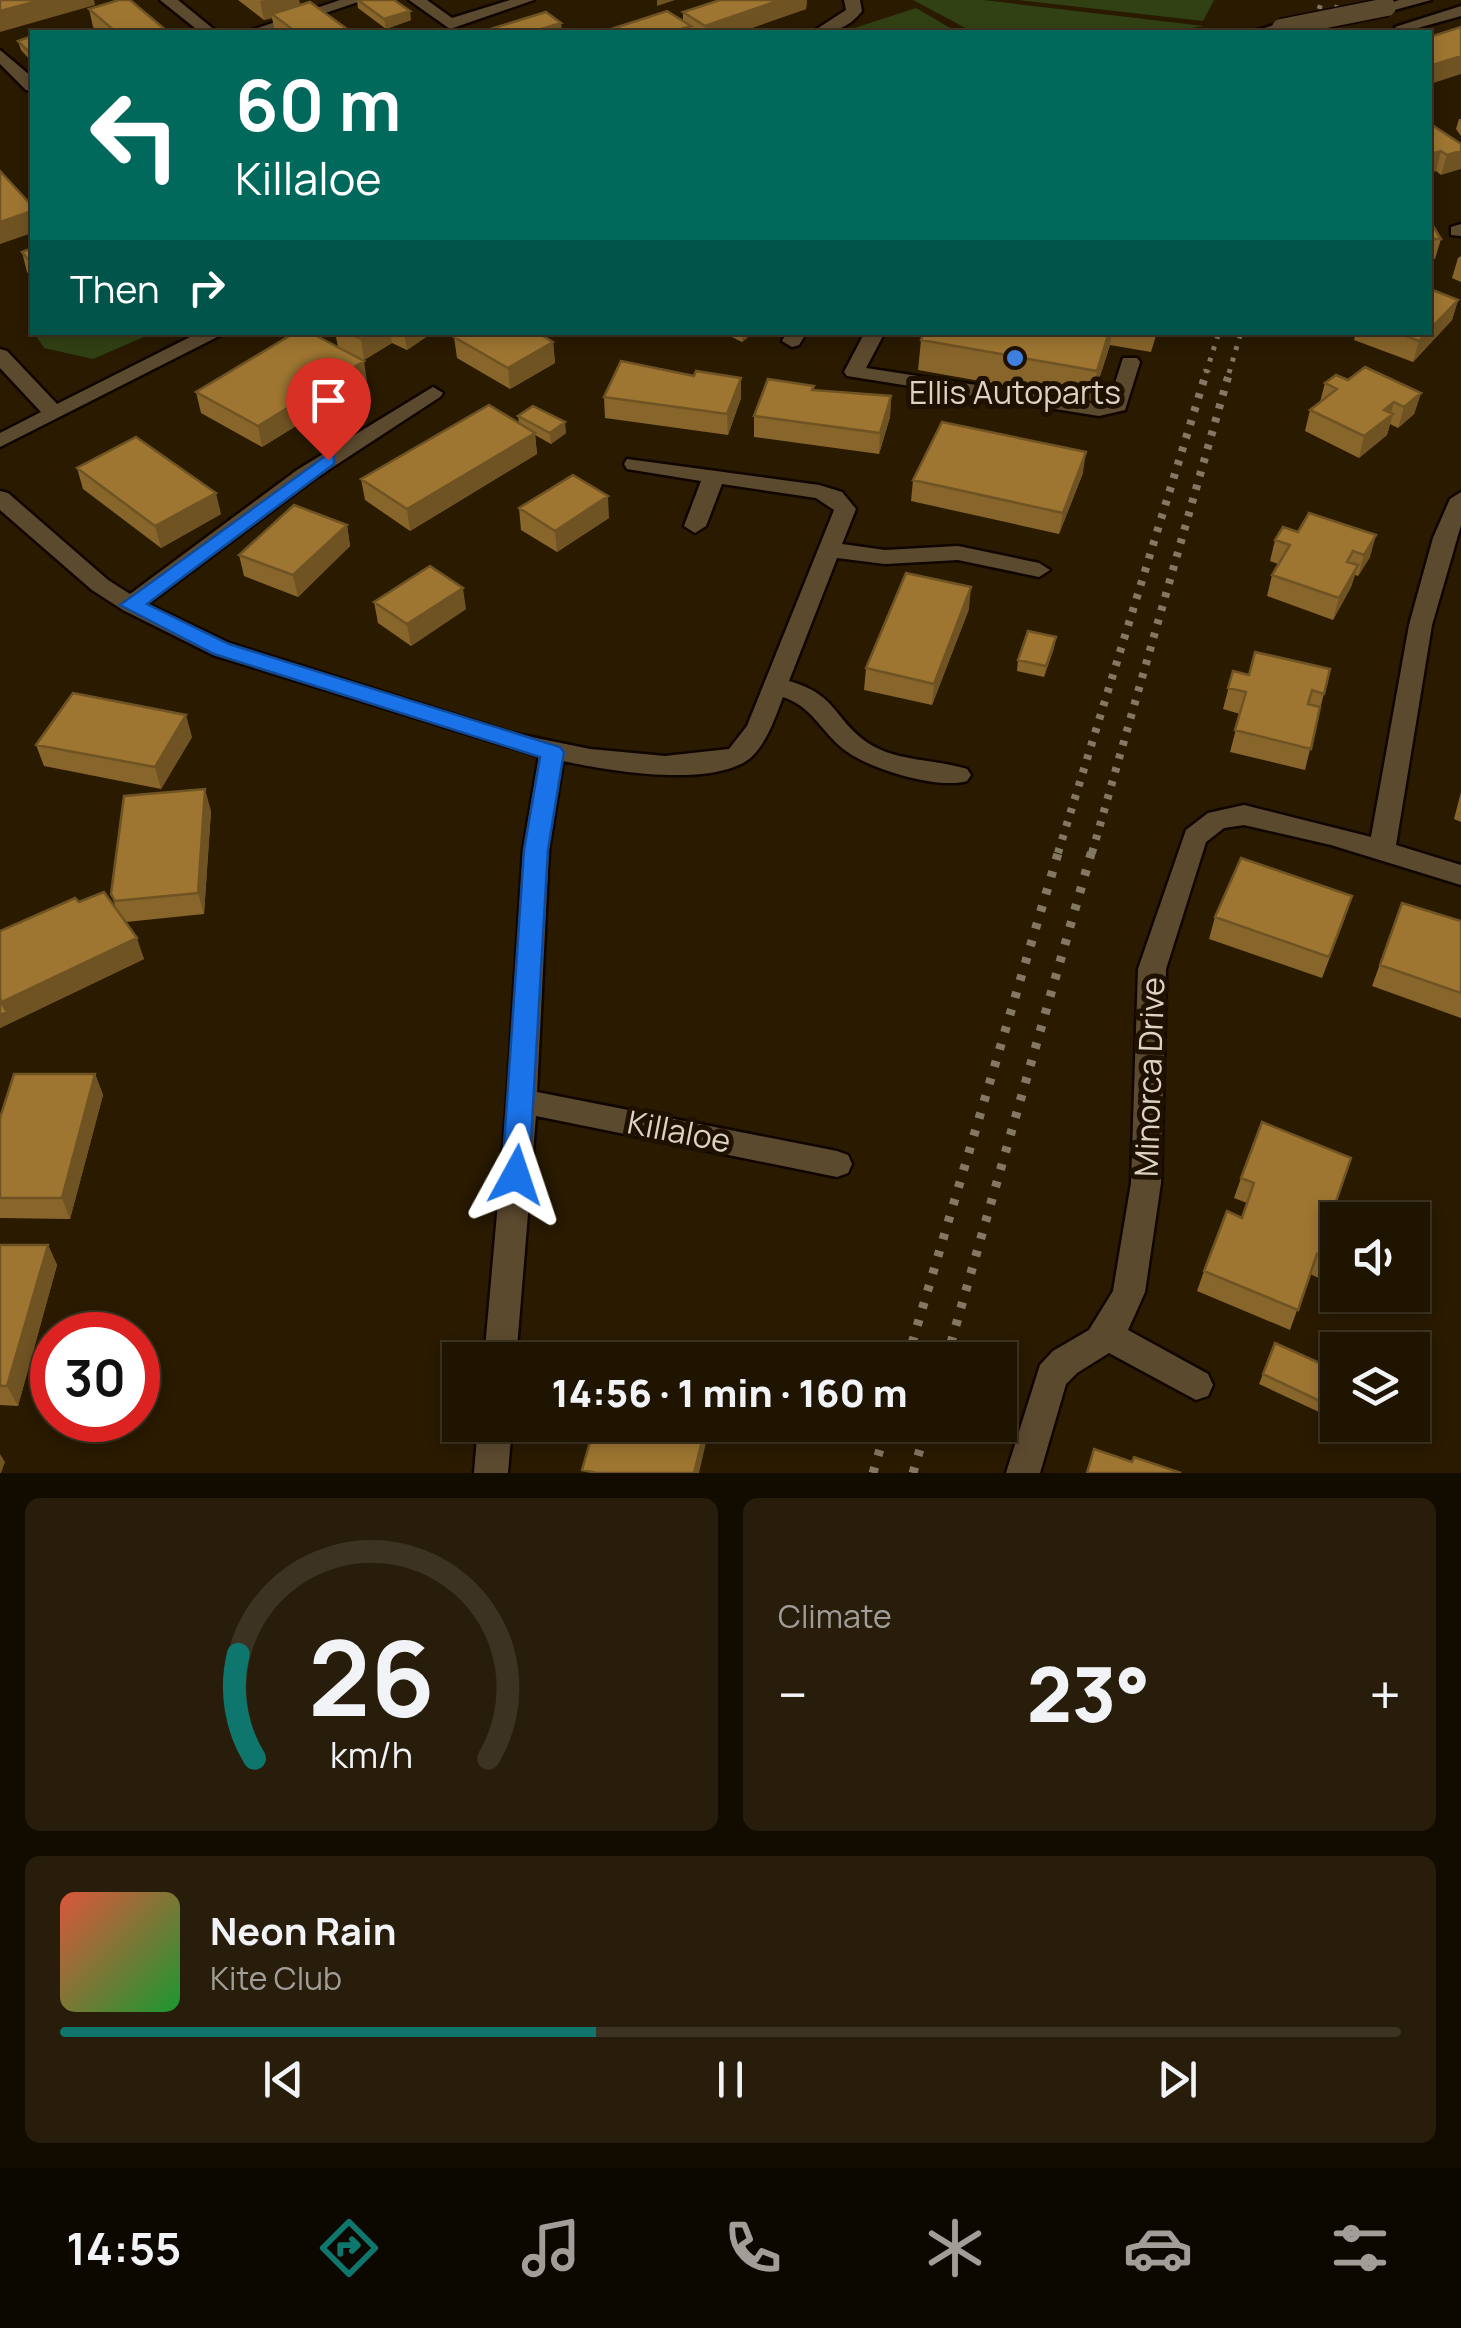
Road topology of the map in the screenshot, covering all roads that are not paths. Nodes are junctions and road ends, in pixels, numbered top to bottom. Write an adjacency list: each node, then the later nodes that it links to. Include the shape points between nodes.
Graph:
1 (168, 0): 9 (street)
2 (356, 0): 10 (street)
3 (417, 0): 4 (street, via 450,24)
4 (526, 0)
5 (852, 0): 11 (street, via 846,20)
6 (1423, 0): 12 (street, bridge)
7 (1461, 11): 8 (street)
8 (1403, 26)
9 (206, 30)
10 (260, 30)
11 (824, 30)
12 (1270, 30)
13 (0, 54): 14 (street)
14 (30, 84)
15 (212, 335): 20 (street)
16 (873, 335): 18 (street, via 854,372 1098,410 1118,406)
17 (0, 355): 20 (street)
18 (1130, 362)
19 (433, 393): 29 (street, via 304,474)
20 (56, 414): 21 (street)
21 (0, 441)
22 (634, 464): 23 (street)
23 (714, 476): 26 (street); 27 (street, via 834,496 844,513)
24 (0, 498): 29 (street)
25 (1461, 498): 33 (street, via 1442,544 1420,638)
26 (695, 526)
27 (829, 550): 28 (street, via 886,557 958,553); 30 (street)
28 (1039, 570)
29 (131, 605): 31 (street, via 221,649)
30 (775, 686): 31 (street, via 746,750 726,760 664,766); 32 (street, via 815,697 870,755)
31 (552, 752): 35 (street, via 536,850)
32 (958, 775)
33 (1382, 849): 34 (street, Minorca Drive); 37 (street, Minorca Drive, via 1244,815 1216,820 1196,837 1152,969 1142,1224 1129,1292)
34 (1461, 875)
35 (522, 1101): 36 (street, Killaloe); 38 (street)
36 (837, 1164)
37 (1107, 1334): 39 (street); 42 (street, Minorca Drive, via 1052,1376)
38 (502, 1342)
39 (1196, 1385)
40 (493, 1442): 41 (street)
41 (490, 1473)
42 (1023, 1473)

